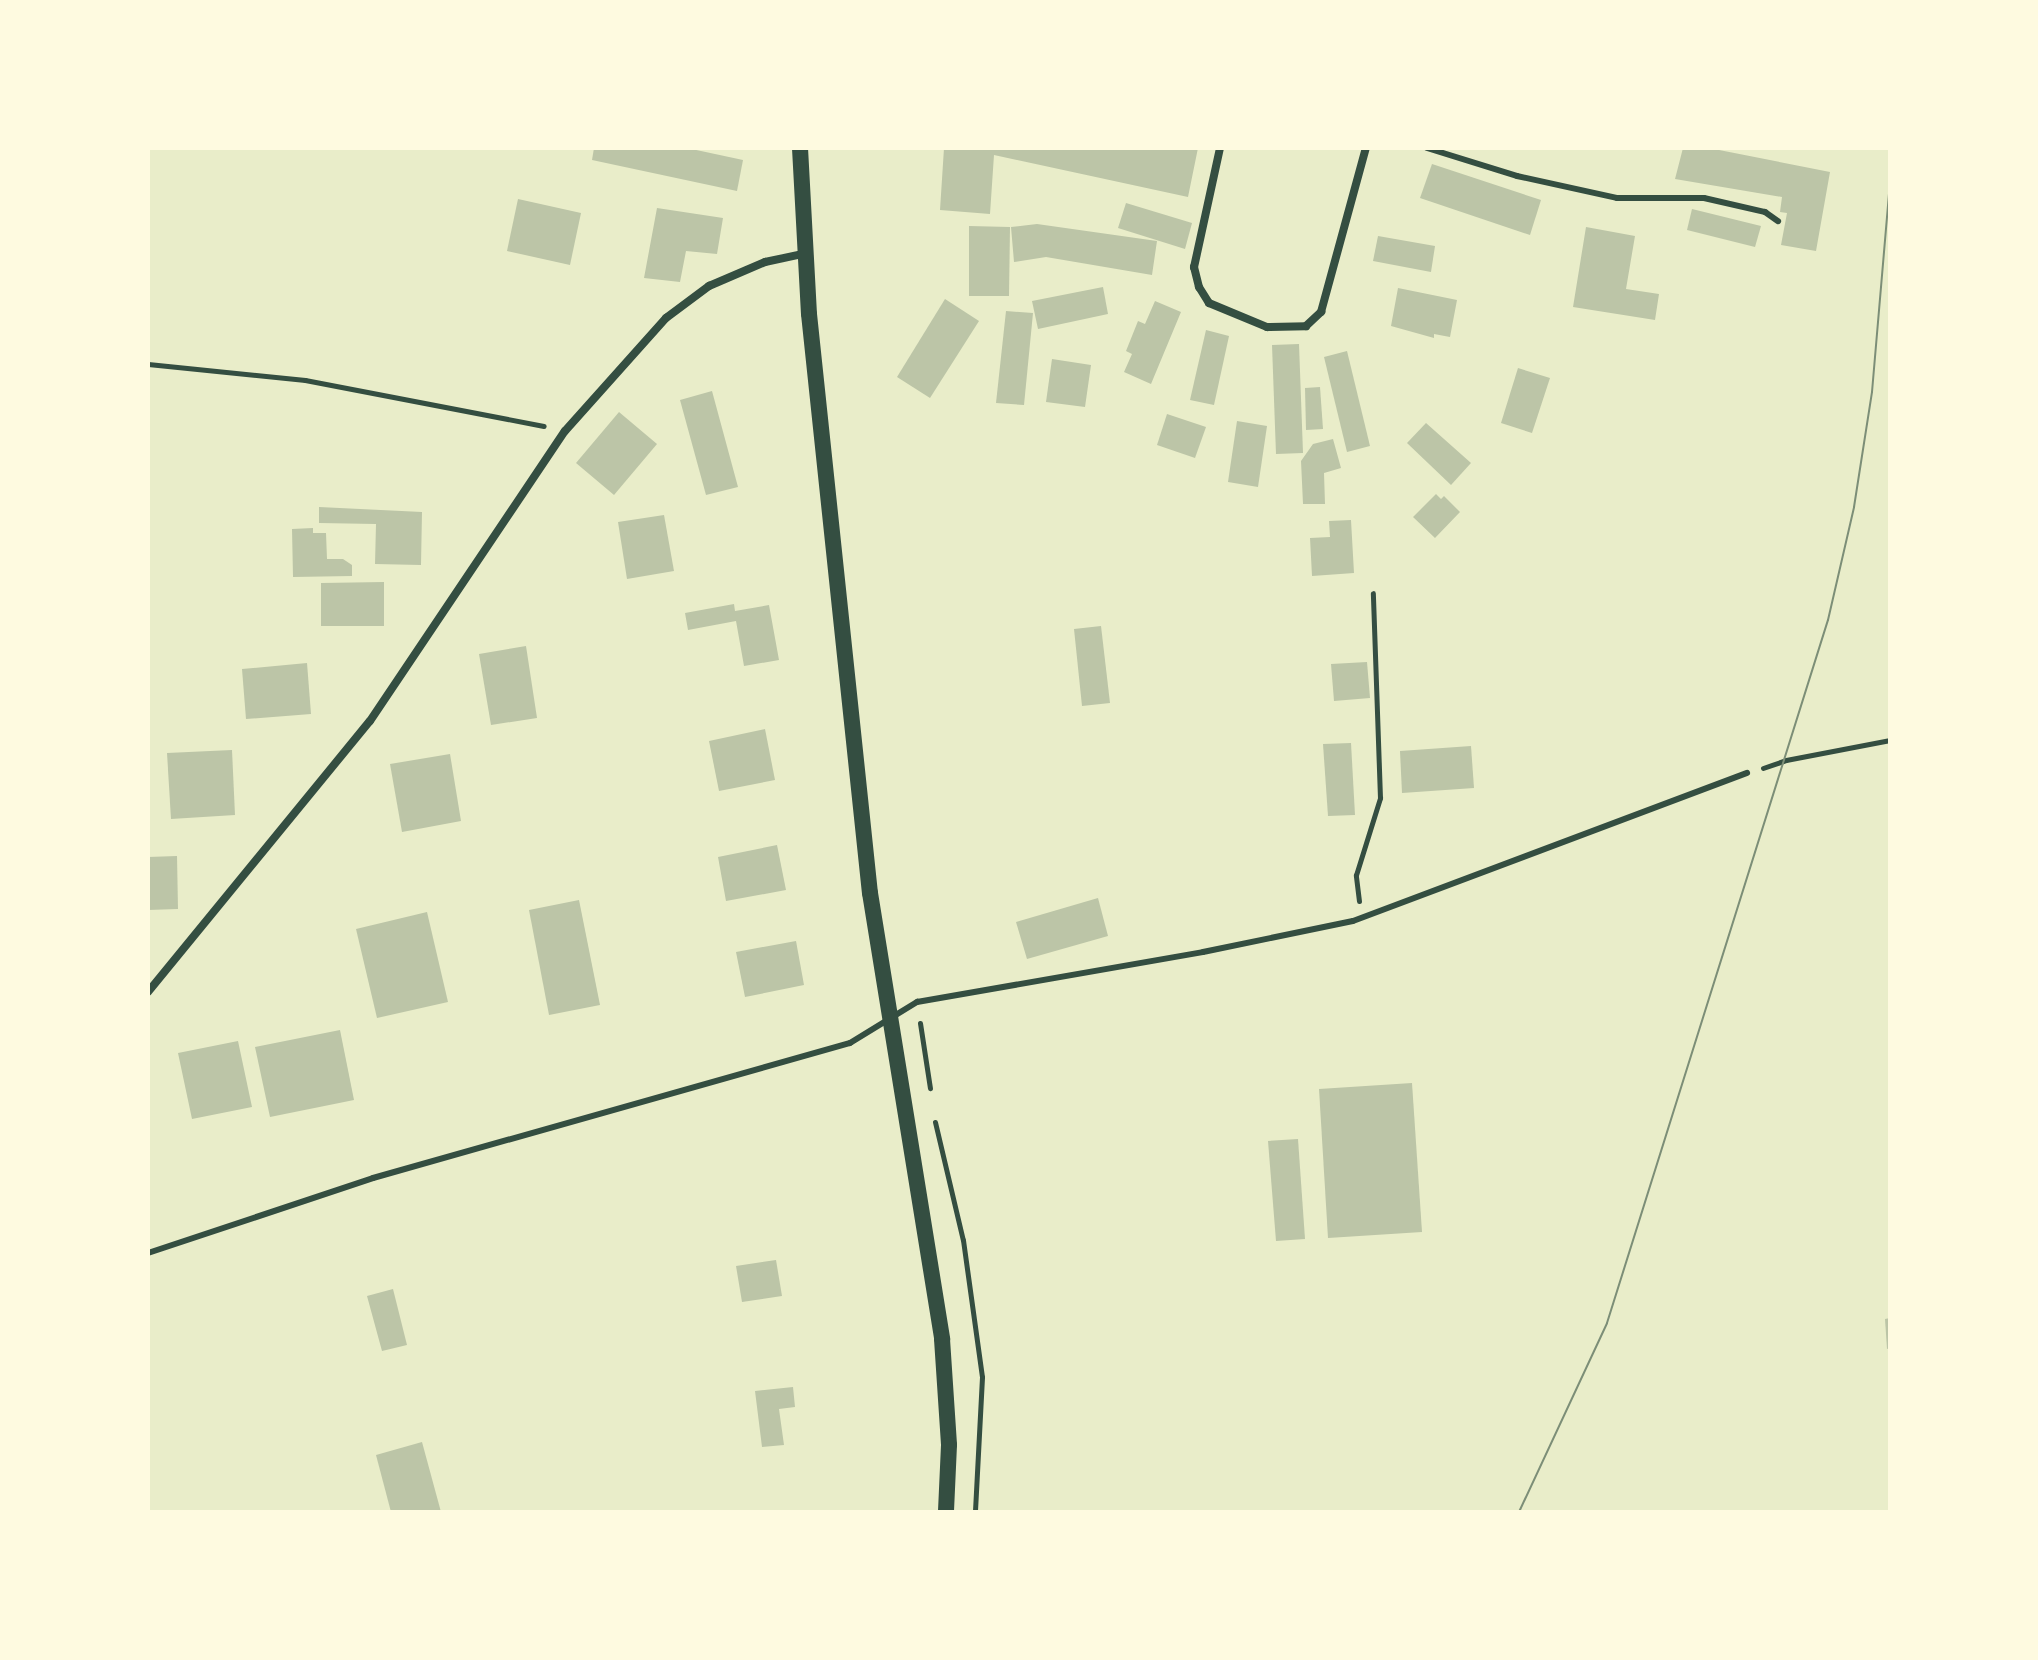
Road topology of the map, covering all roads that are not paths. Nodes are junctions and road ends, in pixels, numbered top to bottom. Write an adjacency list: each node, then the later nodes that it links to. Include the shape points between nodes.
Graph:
1 (800, 148): 6 (main road)
2 (1220, 148): 3 (street, via 1194,267 1199,287 1209,303 1267,327 1306,326 1321,312)
3 (1366, 148)
4 (1427, 148): 5 (lane, via 1517,176 1617,198 1704,198 1765,212)
5 (1778, 221)
6 (804, 254): 8 (street, via 765,262 709,286 677,310 565,431 370,721); 9 (main road)
7 (1747, 773): 9 (lane, via 1361,918 1203,952 917,1002)
8 (148, 992)
9 (887, 1017): 10 (lane, via 850,1043 373,1178); 11 (main road, via 942,1339 949,1445)
10 (148, 1253)
11 (946, 1512)

